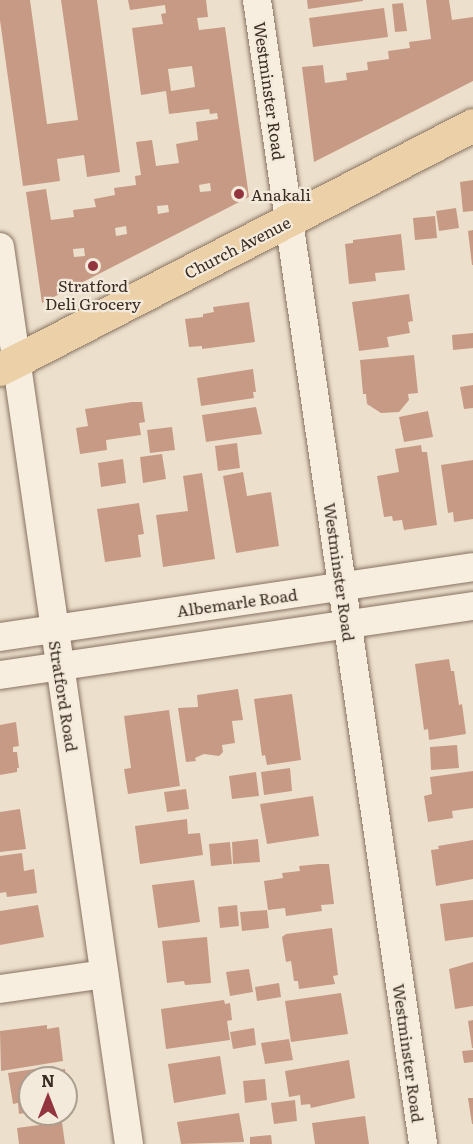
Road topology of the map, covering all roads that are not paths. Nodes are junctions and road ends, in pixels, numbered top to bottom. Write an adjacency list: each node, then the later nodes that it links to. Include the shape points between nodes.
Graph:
1 (257, 0): 3 (street, Westminster Road)
2 (473, 125): 3 (main road, Church Avenue)
3 (289, 221): 5 (main road, Church Avenue); 7 (street, Westminster Road)
4 (0, 247): 5 (street, Stratford Road)
5 (8, 365): 10 (street, Stratford Road)
6 (473, 567): 7 (street, Albemarle Road)
7 (342, 587): 9 (street, Westminster Road); 10 (street, Albemarle Road)
8 (473, 606): 9 (street)
9 (347, 624): 12 (street); 17 (street, Westminster Road)
10 (54, 629): 11 (street, Albemarle Road); 12 (street, Stratford Road)
11 (0, 637)
12 (60, 666): 13 (street); 14 (street, Stratford Road)
13 (0, 675)
14 (104, 974): 15 (street); 16 (street, Stratford Road)
15 (0, 989)
16 (129, 1144)
17 (423, 1144)

